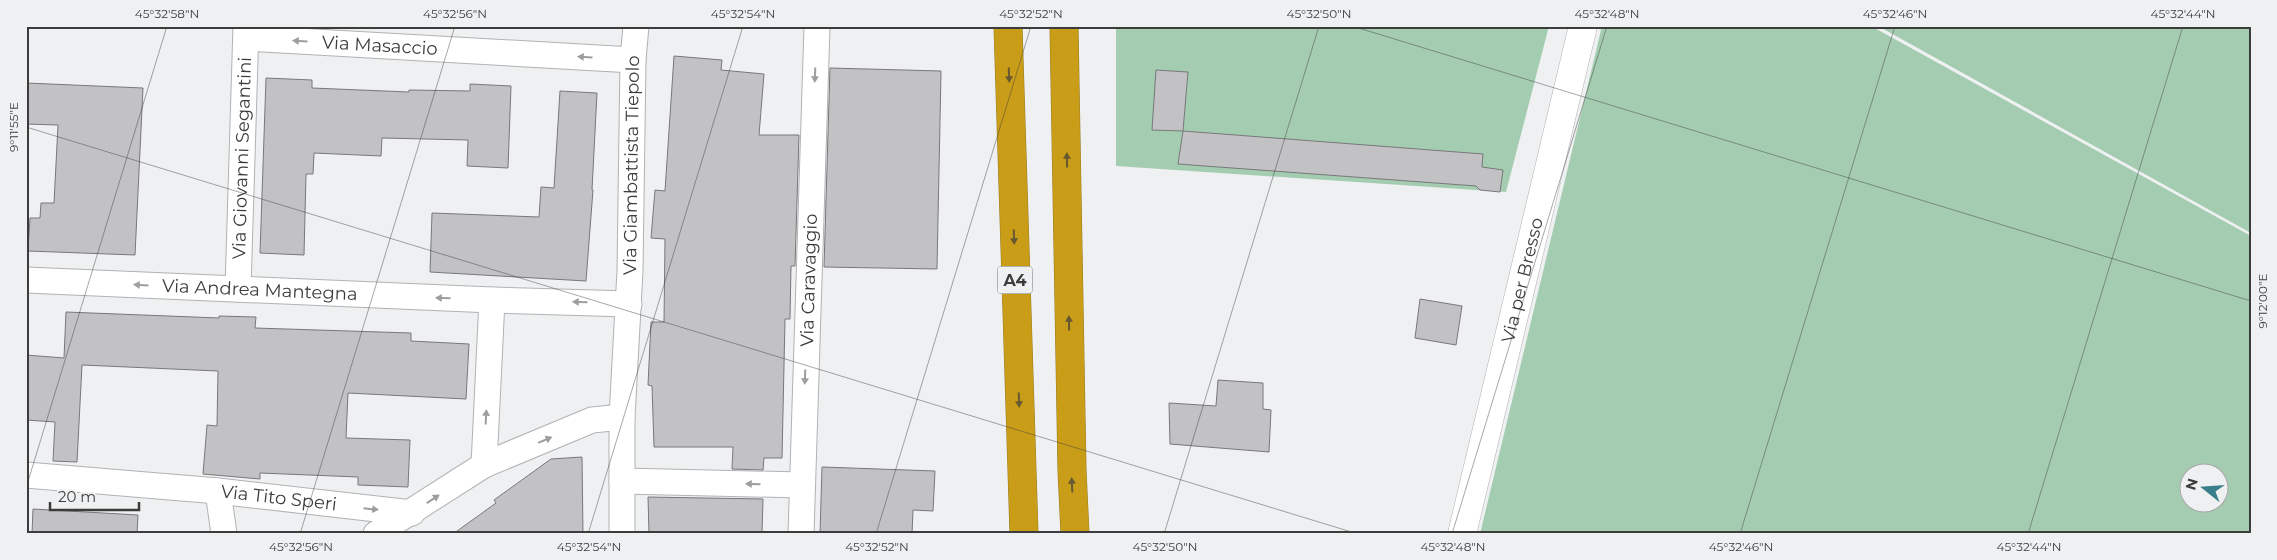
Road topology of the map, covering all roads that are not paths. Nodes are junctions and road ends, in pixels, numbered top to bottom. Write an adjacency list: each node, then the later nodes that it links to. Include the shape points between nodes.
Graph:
1 (636, 26): 7 (street, Via Giambattista Tiepolo)
2 (817, 26): 16 (street, Via Caravaggio, one-way to 16)
3 (1008, 26): 23 (highway, A4, one-way to 23)
4 (1064, 26): 24 (highway, one-way to 4)
5 (1583, 26): 25 (street, Via per Bresso)
6 (246, 32): 7 (street, Via Masaccio, one-way to 6); 9 (street, Via Giovanni Segantini)
7 (633, 60): 11 (street, Via Giambattista Tiepolo)
8 (26, 280): 9 (street, Via Andrea Mantegna, one-way to 8)
9 (238, 289): 10 (street, Via Andrea Mantegna, one-way to 9)
10 (492, 300): 11 (street, Via Andrea Mantegna, one-way to 10); 13 (street, one-way to 10)
11 (629, 304): 12 (street, Via Giambattista Tiepolo)
12 (622, 417): 13 (street, one-way to 12, via 592,420); 15 (street, Via Giambattista Tiepolo)
13 (484, 466): 18 (street, one-way to 13)
14 (26, 475): 17 (street, Via Tito Speri)
15 (622, 481): 16 (street, one-way to 15); 21 (street, Via Giambattista Tiepolo)
16 (802, 485): 22 (street, Via Caravaggio)
17 (218, 491): 18 (street, Via Tito Speri, one-way to 18); 19 (street)
18 (412, 513): 20 (street)
19 (224, 534)
20 (376, 534)
21 (622, 534)
22 (801, 534)
23 (1024, 534)
24 (1075, 534)
25 (1462, 534)

